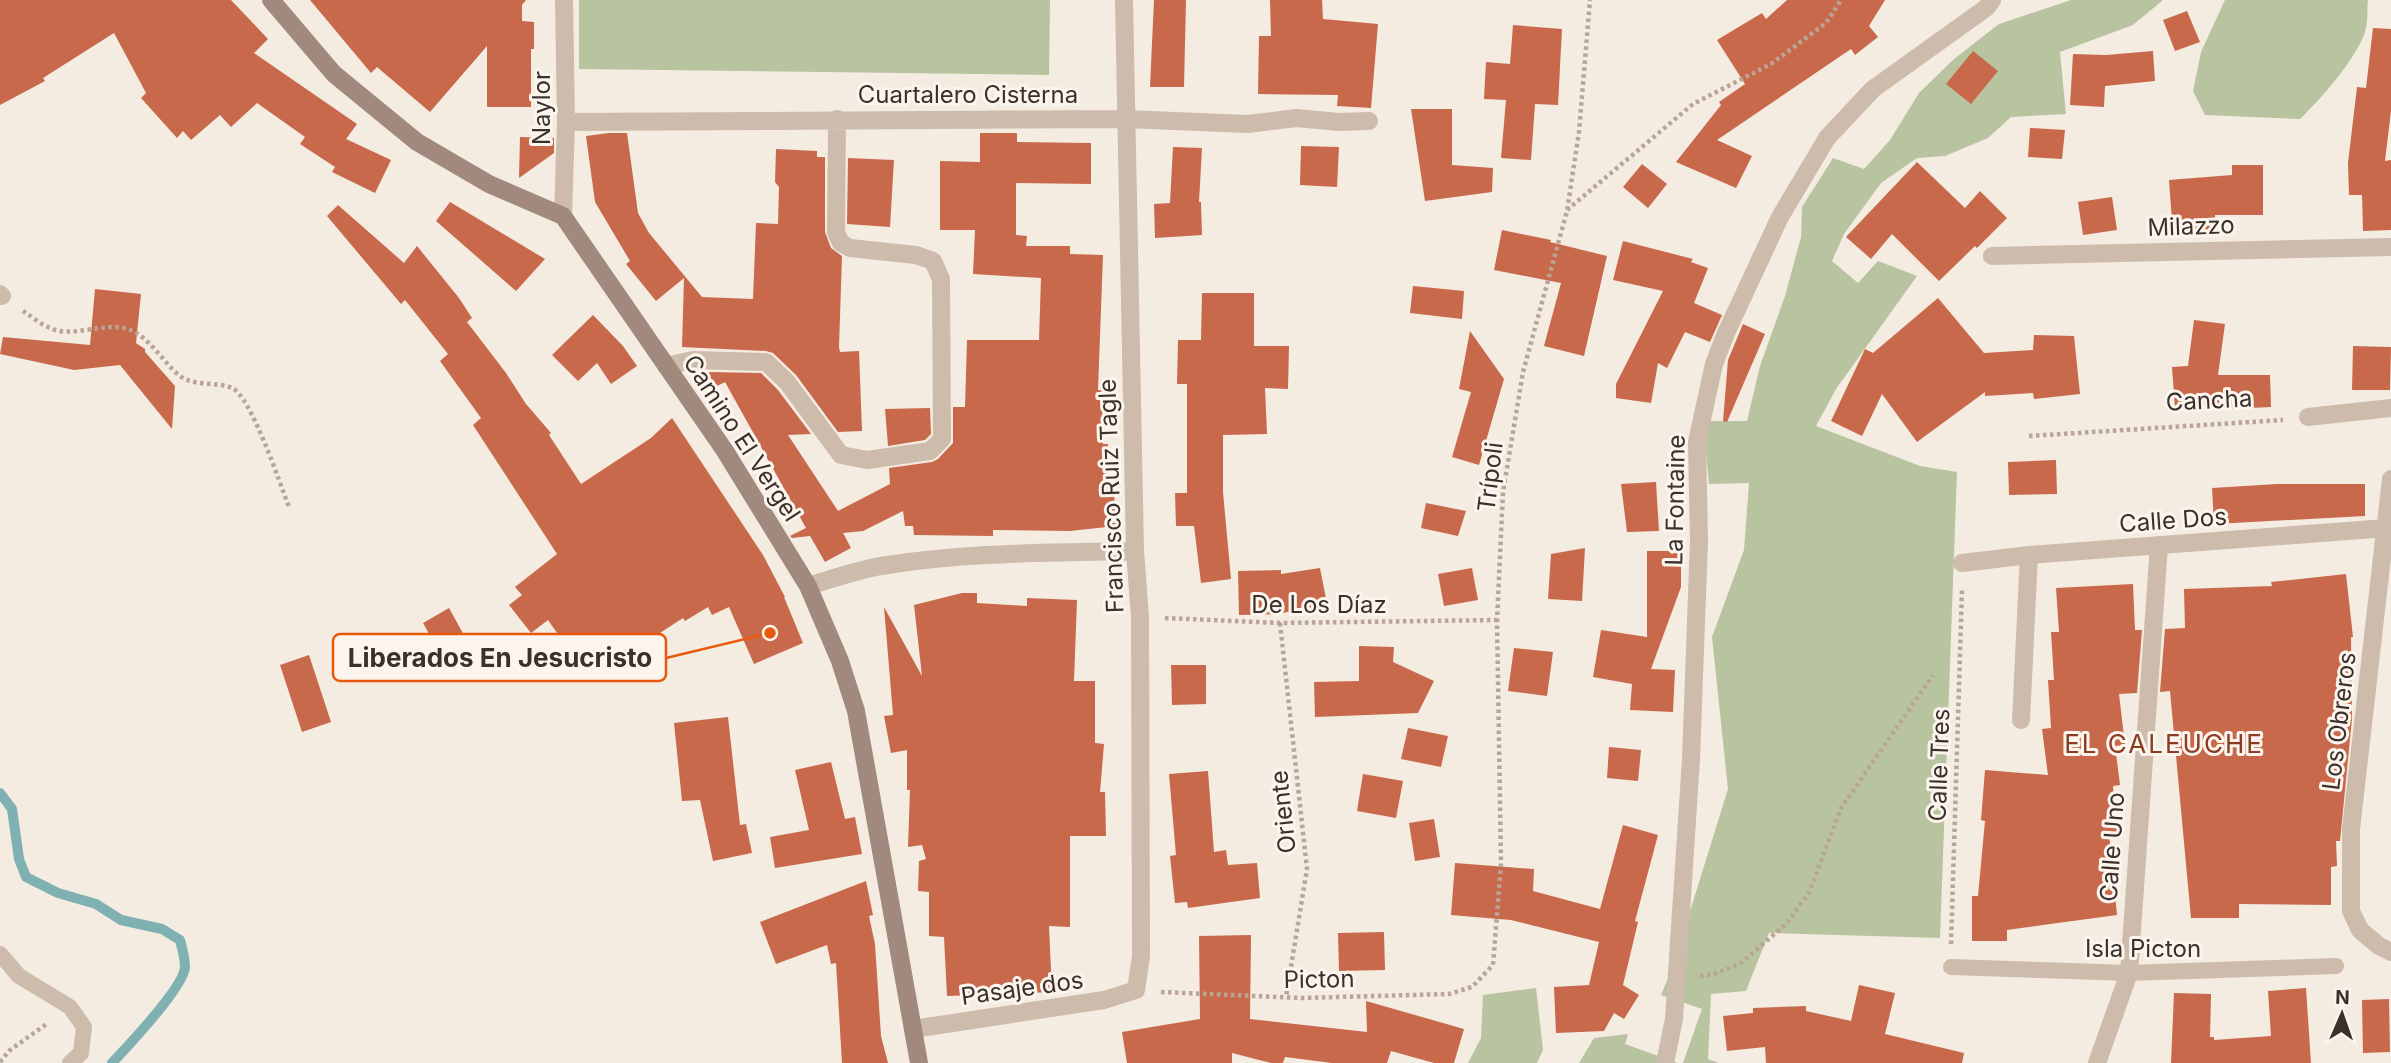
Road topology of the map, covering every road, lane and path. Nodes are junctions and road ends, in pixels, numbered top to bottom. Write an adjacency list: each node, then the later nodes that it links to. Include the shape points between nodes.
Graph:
1 (271, 0): 12 (street, via 334,74 417,142 489,184)
2 (564, 0): 10 (street, Naylor)
3 (1124, 0): 8 (street, Francisco Ruiz Tagle)
4 (1590, 0): 11 (path, Trípoli)
5 (1841, 0): 11 (path, via 1826,23 1771,64 1693,104)
6 (1992, 0): 39 (street, La Fontaine, via 1874,89 1827,138 1780,217 1714,364 1697,442 1699,540 1691,758)
7 (837, 119): 8 (street, Cuartalero Cisterna); 10 (street, Cuartalero Cisterna); 16 (street, via 836,232 841,243 933,261 941,279 942,439 930,451 867,460 841,456 787,382 766,362 693,360)
8 (1125, 119): 9 (street, Cuartalero Cisterna, via 1248,124 1296,118); 24 (street, Francisco Ruiz Tagle)
9 (1369, 121)
10 (566, 122): 12 (street, Naylor)
11 (1567, 211): 29 (path, Trípoli, via 1523,372 1503,492)
12 (563, 216): 16 (street, Camino El Vergel)
13 (2391, 247): 14 (street, Milazzo)
14 (1992, 256)
15 (1, 295): 21 (path, via 41,324 60,331 131,331 182,377 240,394)
16 (666, 366): 27 (street, Camino El Vergel)
17 (2391, 408): 18 (street)
18 (2308, 417): 19 (path, Cancha)
19 (2029, 436)
20 (2391, 479): 22 (street, Los Obreros)
21 (289, 507)
22 (2387, 528): 23 (street, Calle Dos); 33 (street, Los Obreros, via 2351,829 2351,911 2360,930)
23 (2159, 545): 25 (street, Calle Dos); 38 (street, Calle Uno)
24 (1135, 551): 27 (street, via 936,560 880,566); 28 (street, Francisco Ruiz Tagle)
25 (2029, 555): 26 (street, Calle Dos); 32 (street)
26 (1962, 563): 37 (path, Calle Tres)
27 (808, 586): 43 (street, Camino El Vergel, via 841,661 856,711)
28 (1140, 617): 30 (path, De Los Díaz); 40 (street, Francisco Ruiz Tagle, via 1141,956)
29 (1497, 620): 30 (path, De Los Díaz); 35 (path, Trípoli, via 1502,863)
30 (1280, 623): 41 (path, Oriente, via 1307,869)
31 (1933, 675): 39 (path, via 1841,808 1809,893 1786,924 1740,964 1714,974)
32 (2021, 720)
33 (2391, 952)
34 (0, 954): 42 (lane, via 19,976)
35 (1493, 965): 41 (path, Picton, via 1472,987 1449,994)
36 (2336, 966): 38 (lane, Isla Picton)
37 (1951, 967): 38 (lane, Isla Picton)
38 (2129, 973): 48 (street, Calle Uno)
39 (1676, 979): 47 (street, La Fontaine)
40 (1136, 990): 41 (path, Picton); 43 (street, Pasaje dos, via 1104,1000)
41 (1286, 997)
42 (70, 1007): 44 (path); 45 (lane, via 84,1027 81,1053)
43 (914, 1028): 46 (street, Camino El Vergel)
44 (0, 1062)
45 (70, 1063)
46 (919, 1063)
47 (1665, 1063)
48 (2097, 1063)

